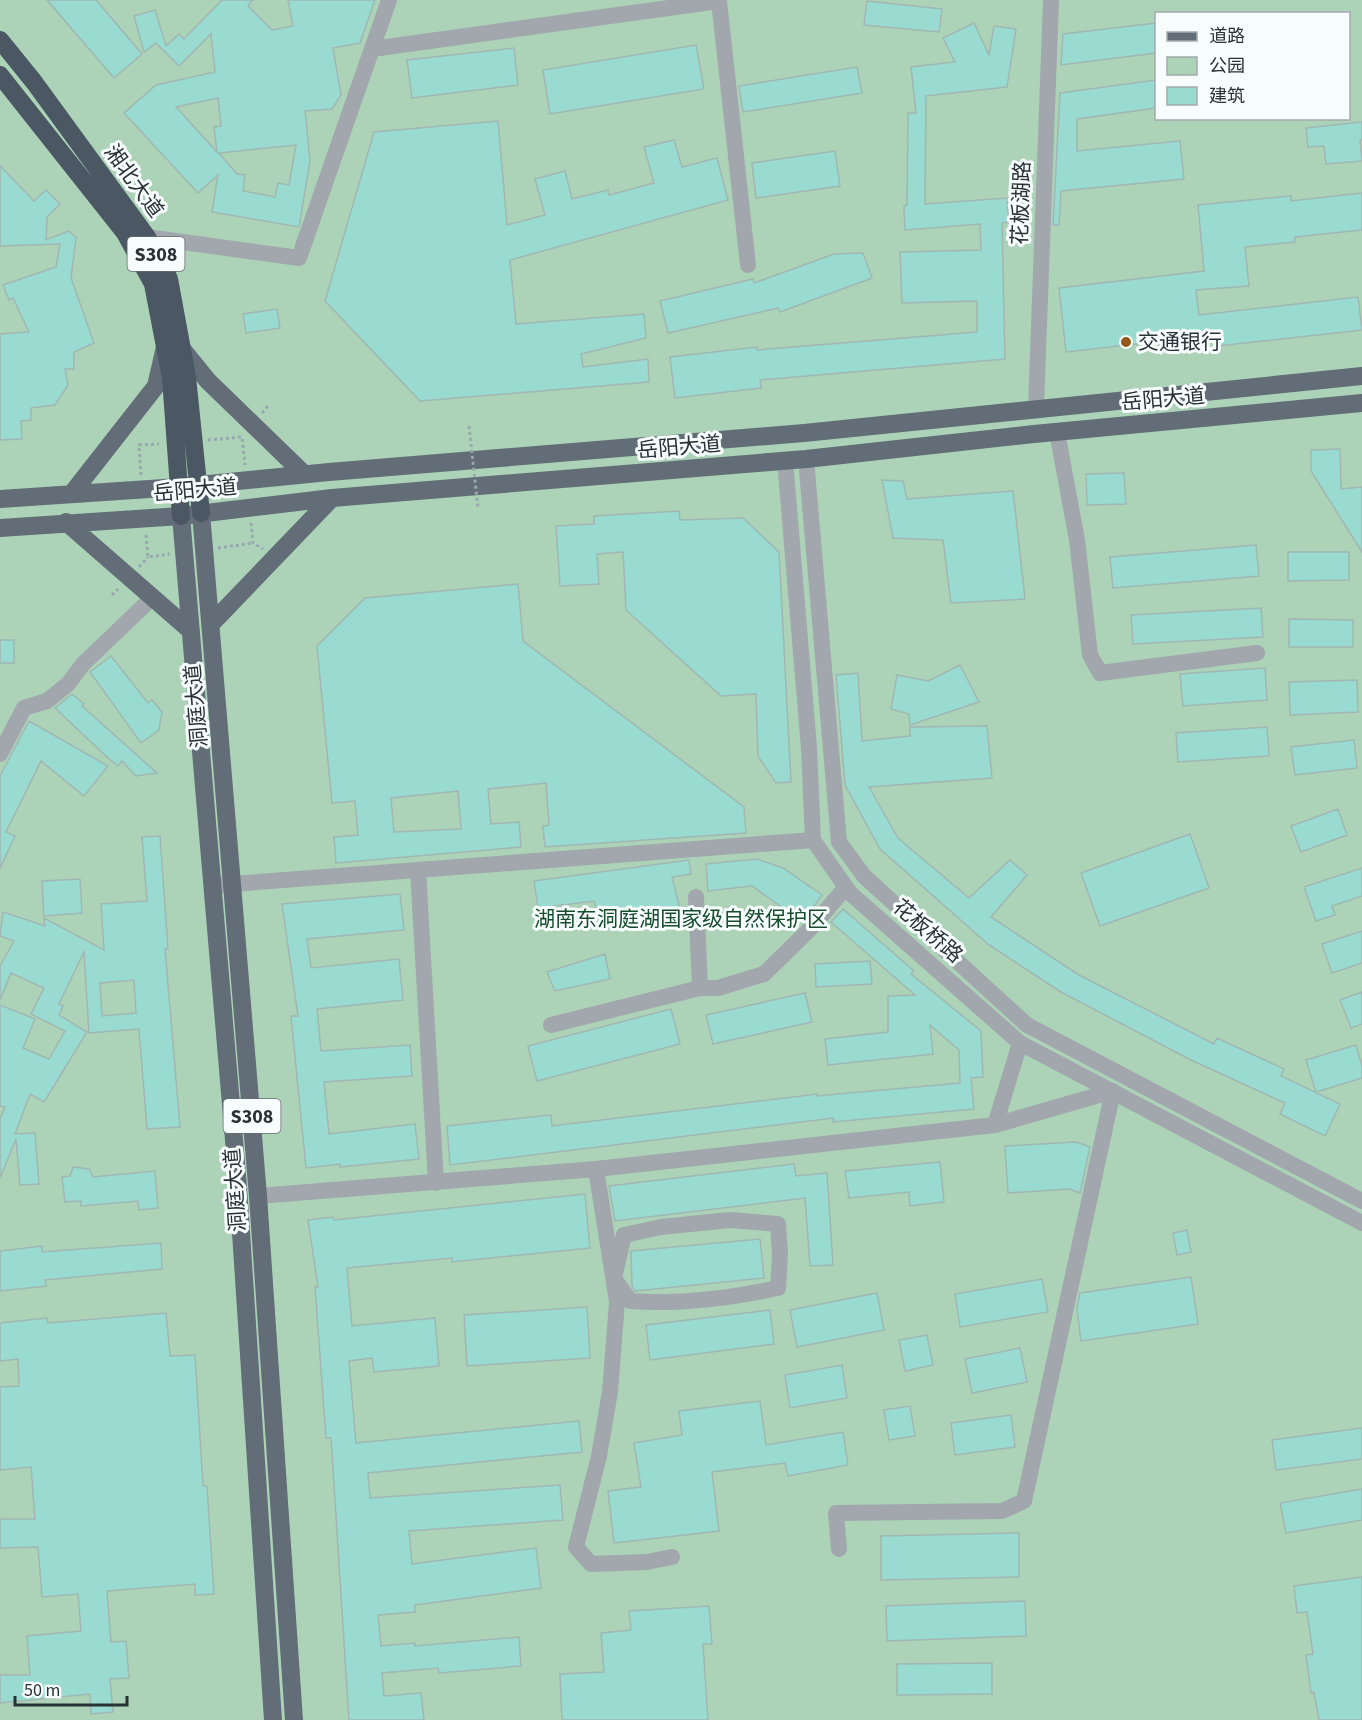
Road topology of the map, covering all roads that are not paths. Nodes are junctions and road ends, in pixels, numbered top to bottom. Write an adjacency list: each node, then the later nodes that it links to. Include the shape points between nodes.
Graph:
1 (389, 0): 4 (street)
2 (1051, 0): 11 (street, 花板湖路)
3 (0, 40): 6 (highway, 湘北大道 / S308)
4 (372, 49): 6 (street, via 299,258); 7 (street, via 719,1)
5 (0, 75): 8 (highway, 湘北大道 / S308, via 125,233 153,284)
6 (147, 237): 8 (highway, 湘北大道 / S308, via 169,279)
7 (748, 265)
8 (173, 348): 15 (main road); 16 (highway, 湘北大道 / S308); 17 (highway, 湘北大道 / S308, via 171,378); 18 (main road, via 156,386)
9 (1362, 376): 11 (main road, 岳阳大道)
10 (1362, 403): 12 (main road, 岳阳大道)
11 (1036, 407): 15 (main road, 岳阳大道, via 804,433)
12 (1057, 432): 13 (main road, 岳阳大道); 28 (street, via 1077,540 1090,655 1100,673)
13 (806, 459): 14 (main road, 岳阳大道); 44 (street, 花板桥路, via 839,842 864,876 1027,1025)
14 (785, 460): 19 (main road, 岳阳大道); 30 (street)
15 (304, 474): 16 (main road, 岳阳大道)
16 (200, 484): 17 (main road, 岳阳大道); 21 (highway, 湘北大道 / S308)
17 (179, 487): 18 (main road, 岳阳大道); 22 (highway, 湘北大道 / S308)
18 (73, 492): 20 (main road, 岳阳大道)
19 (332, 498): 21 (main road, 岳阳大道); 26 (main road)
20 (0, 499)
21 (201, 513): 22 (main road, 岳阳大道); 26 (main road, 洞庭大道 / S308)
22 (181, 516): 23 (main road, 岳阳大道); 27 (main road, 洞庭大道 / S308)
23 (66, 522): 24 (main road, 岳阳大道); 25 (main road)
24 (0, 528)
25 (152, 598): 27 (main road); 29 (street, via 83,664 68,684 47,701 24,708)
26 (212, 623): 32 (main road, 洞庭大道 / S308)
27 (190, 631): 33 (main road, 洞庭大道 / S308)
28 (1257, 653)
29 (0, 754)
30 (813, 840): 31 (street); 34 (street, 花板桥路)
31 (418, 870): 32 (street); 42 (street)
32 (233, 884): 33 (street); 43 (main road, 洞庭大道 / S308)
33 (211, 886): 49 (main road, 洞庭大道 / S308, via 238,1187)
34 (846, 887): 36 (street, via 764,974 718,988); 38 (street, 花板桥路)
35 (696, 897): 36 (street)
36 (700, 988): 37 (street)
37 (550, 1025)
38 (1020, 1043): 39 (street, 花板桥路); 40 (street)
39 (1113, 1091): 40 (street); 45 (street, 花板桥路); 47 (street, via 1024,1501 1002,1511 836,1513)
40 (995, 1125): 41 (street)
41 (596, 1169): 42 (street); 46 (street)
42 (436, 1183): 43 (street)
43 (258, 1196): 50 (main road, 洞庭大道 / S308)
44 (1362, 1201)
45 (1362, 1223)
46 (614, 1278): 46 (street, via 630,1301 656,1303 738,1296 778,1288 778,1224 730,1220 624,1235); 48 (street, via 617,1302 609,1392 576,1547 591,1564)
47 (839, 1549)
48 (672, 1557)
49 (273, 1720)
50 (294, 1720)

